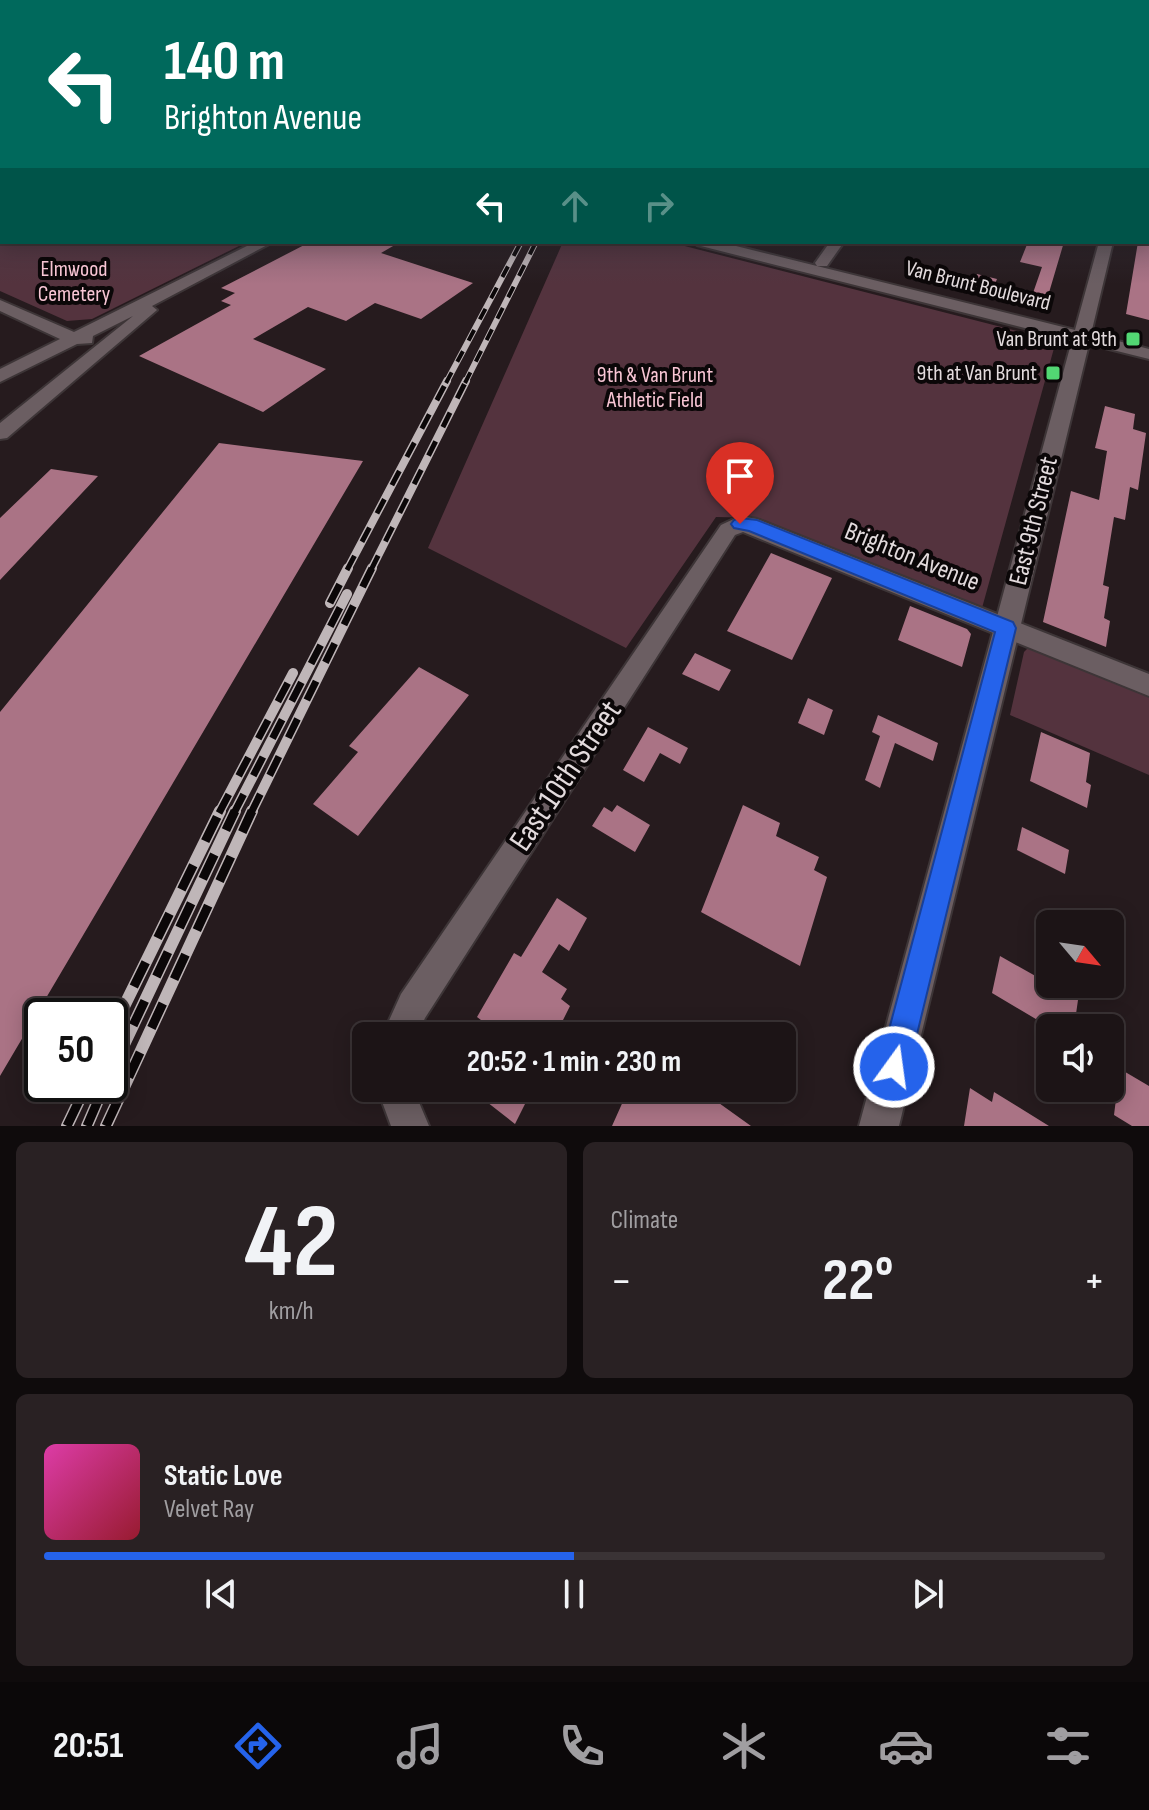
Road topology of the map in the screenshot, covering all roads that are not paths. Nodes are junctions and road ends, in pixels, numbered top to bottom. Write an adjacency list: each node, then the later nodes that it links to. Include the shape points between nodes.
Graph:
1 (262, 244): 6 (street)
2 (710, 244): 8 (street, Van Brunt Boulevard)
3 (836, 244): 5 (street)
4 (1105, 244): 8 (street, East 9th Street)
5 (822, 263)
6 (172, 290): 9 (street); 11 (street)
7 (0, 305): 9 (street)
8 (1081, 336): 10 (street, Van Brunt Boulevard); 16 (street, East 9th Street)
9 (75, 339): 11 (street, via 87,339); 12 (street); 13 (street, via 64,350)
10 (1149, 354)
11 (90, 360): 13 (street)
12 (0, 376)
13 (43, 395): 14 (street)
14 (0, 433)
15 (740, 524): 16 (street, Brighton Avenue); 18 (street, East 10th Street, via 728,530)
16 (1006, 628): 17 (street, Brighton Avenue); 21 (street, East 9th Street)
17 (1149, 685)
18 (406, 1022)
19 (401, 1102): 20 (street)
20 (410, 1126)
21 (879, 1126)

